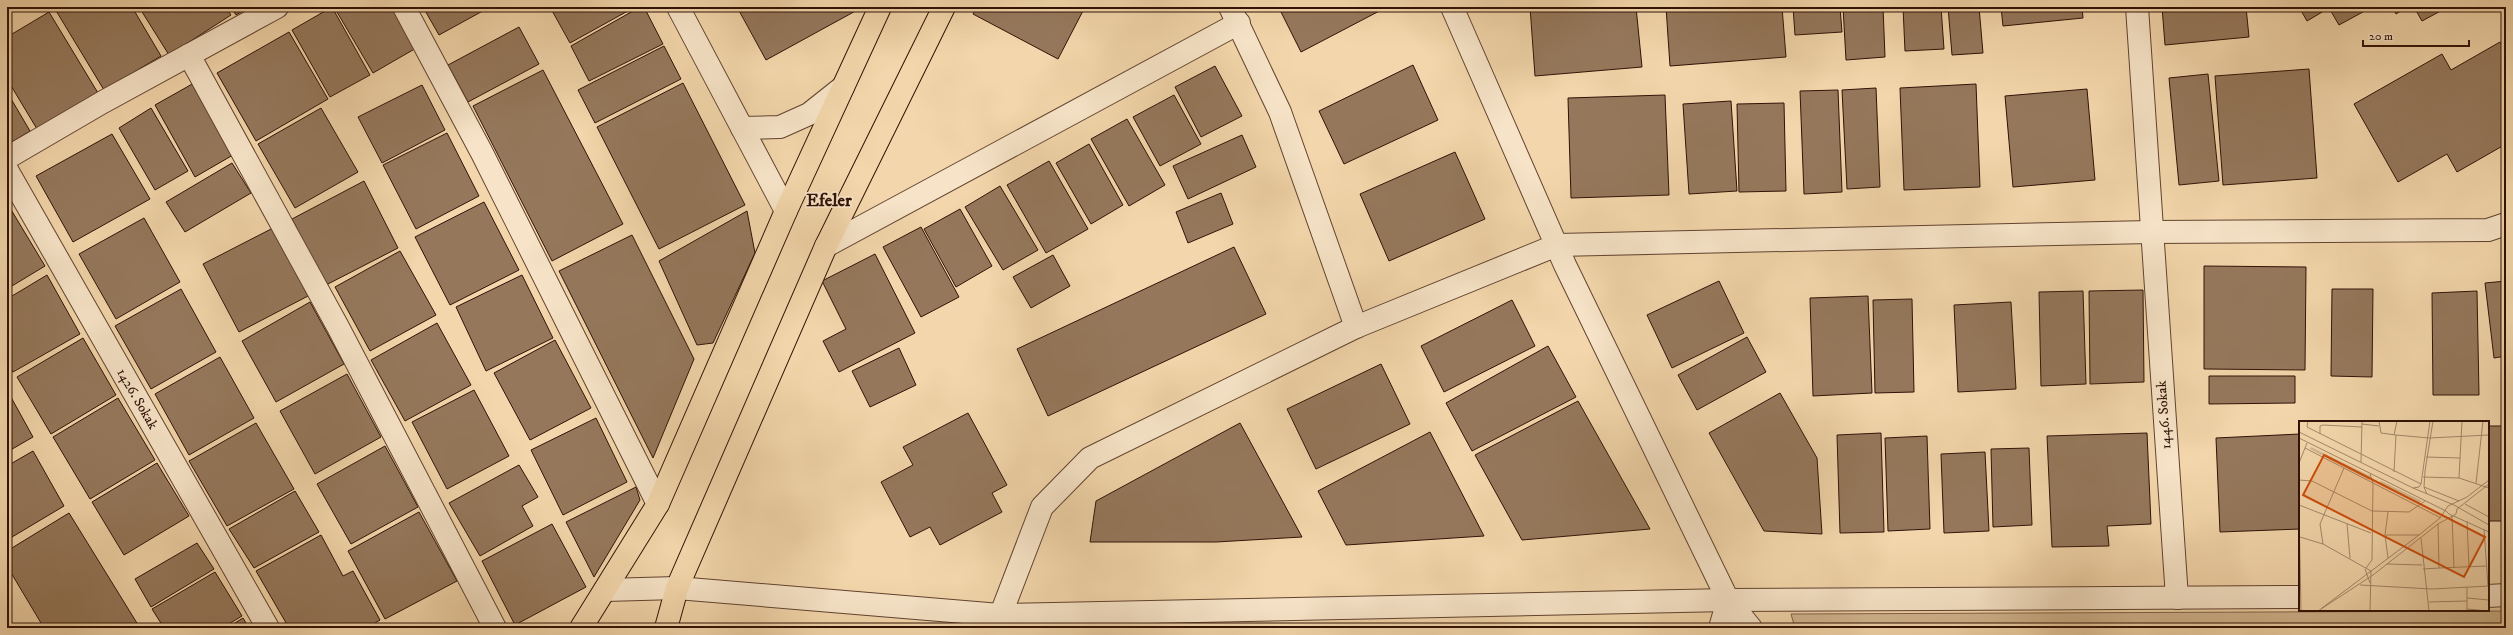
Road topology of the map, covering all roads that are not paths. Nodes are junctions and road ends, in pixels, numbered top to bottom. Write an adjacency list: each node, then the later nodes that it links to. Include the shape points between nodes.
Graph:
1 (277, 7): 9 (street)
2 (404, 7): 20 (street, via 482,153)
3 (678, 7): 11 (street)
4 (880, 7): 10 (main road)
5 (944, 7): 18 (main road)
6 (1452, 7): 17 (street)
7 (2137, 7): 16 (street, 1446. Sokak)
8 (1235, 15): 18 (street); 19 (street, via 1280,112)
9 (189, 55): 12 (street); 30 (street, via 338,327)
10 (843, 87): 11 (street, via 809,114 780,127); 14 (main road)
11 (742, 128): 14 (street)
12 (7, 158)
13 (7, 170): 29 (street, 1426. Sokak)
14 (786, 211): 20 (main road)
15 (2506, 224): 16 (street, via 2488,230)
16 (2151, 232): 17 (street); 26 (street, 1446. Sokak)
17 (1557, 245): 19 (street); 27 (street)
18 (826, 246): 21 (main road)
19 (1356, 327): 28 (street, via 1090,458 1042,507)
20 (658, 504): 22 (main road)
21 (677, 588): 22 (street); 28 (street); 32 (main road)
22 (605, 590): 31 (main road)
23 (2489, 596): 24 (street)
24 (2506, 596)
25 (2299, 597): 26 (street)
26 (2177, 598): 27 (street)
27 (1728, 600): 28 (street); 33 (street); 34 (street)
28 (998, 622)
29 (268, 628)
30 (495, 628)
31 (582, 628)
32 (666, 628)
33 (1720, 628)
34 (1752, 628)

